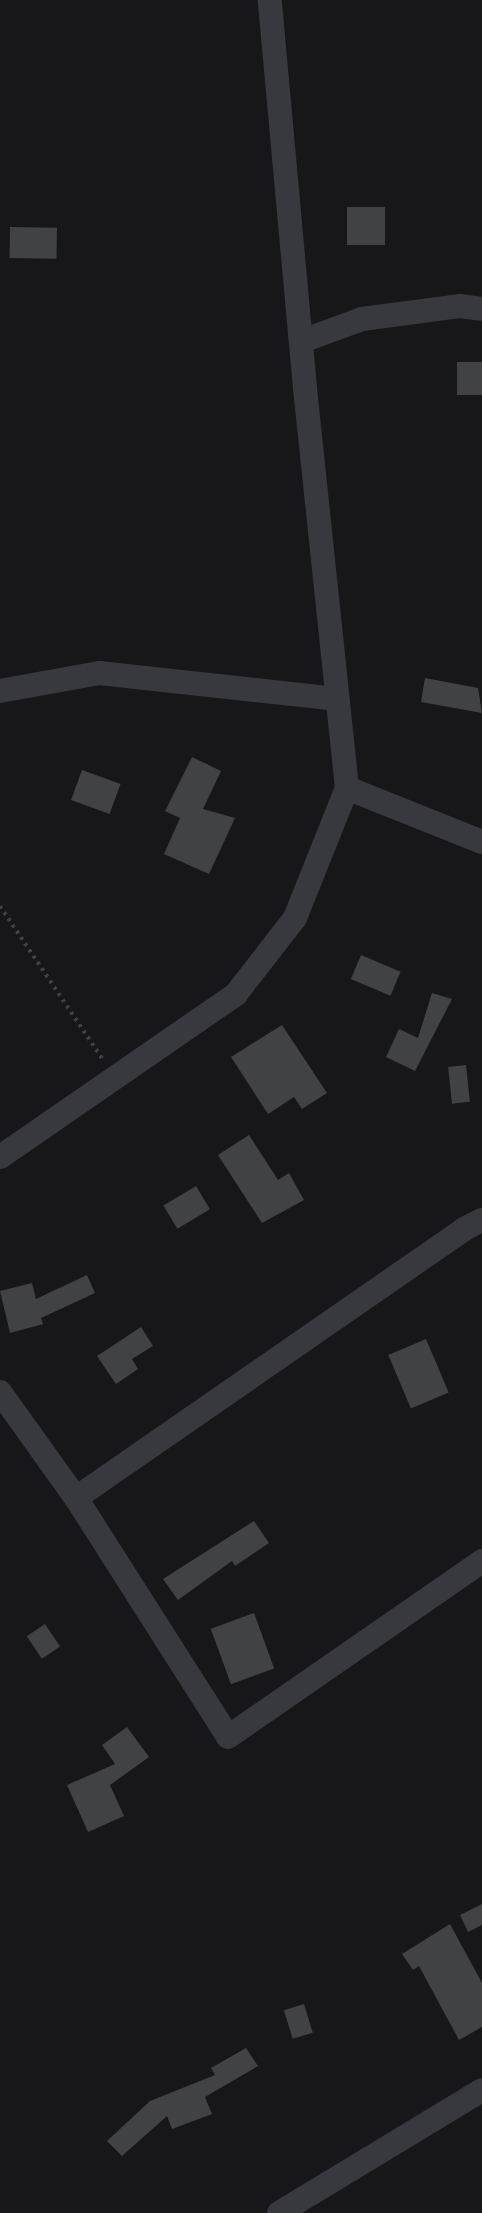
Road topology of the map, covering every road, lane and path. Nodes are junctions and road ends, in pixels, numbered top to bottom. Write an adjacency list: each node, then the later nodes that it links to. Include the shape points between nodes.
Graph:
1 (270, 0): 3 (street)
2 (482, 309): 3 (street, via 459,306 362,319)
3 (302, 341): 5 (street)
4 (0, 691): 5 (street, via 99,673)
5 (337, 699): 6 (street)
6 (347, 788): 7 (street); 9 (street, via 295,918 236,994)
7 (482, 842)
8 (0, 906): 9 (path)
9 (115, 1079): 10 (street)
10 (0, 1157)
11 (482, 1220): 13 (street)
12 (0, 1392): 13 (street)
13 (76, 1498): 14 (street, via 228,1737)
14 (482, 1560)
15 (482, 2090): 16 (street)
16 (279, 2213)

